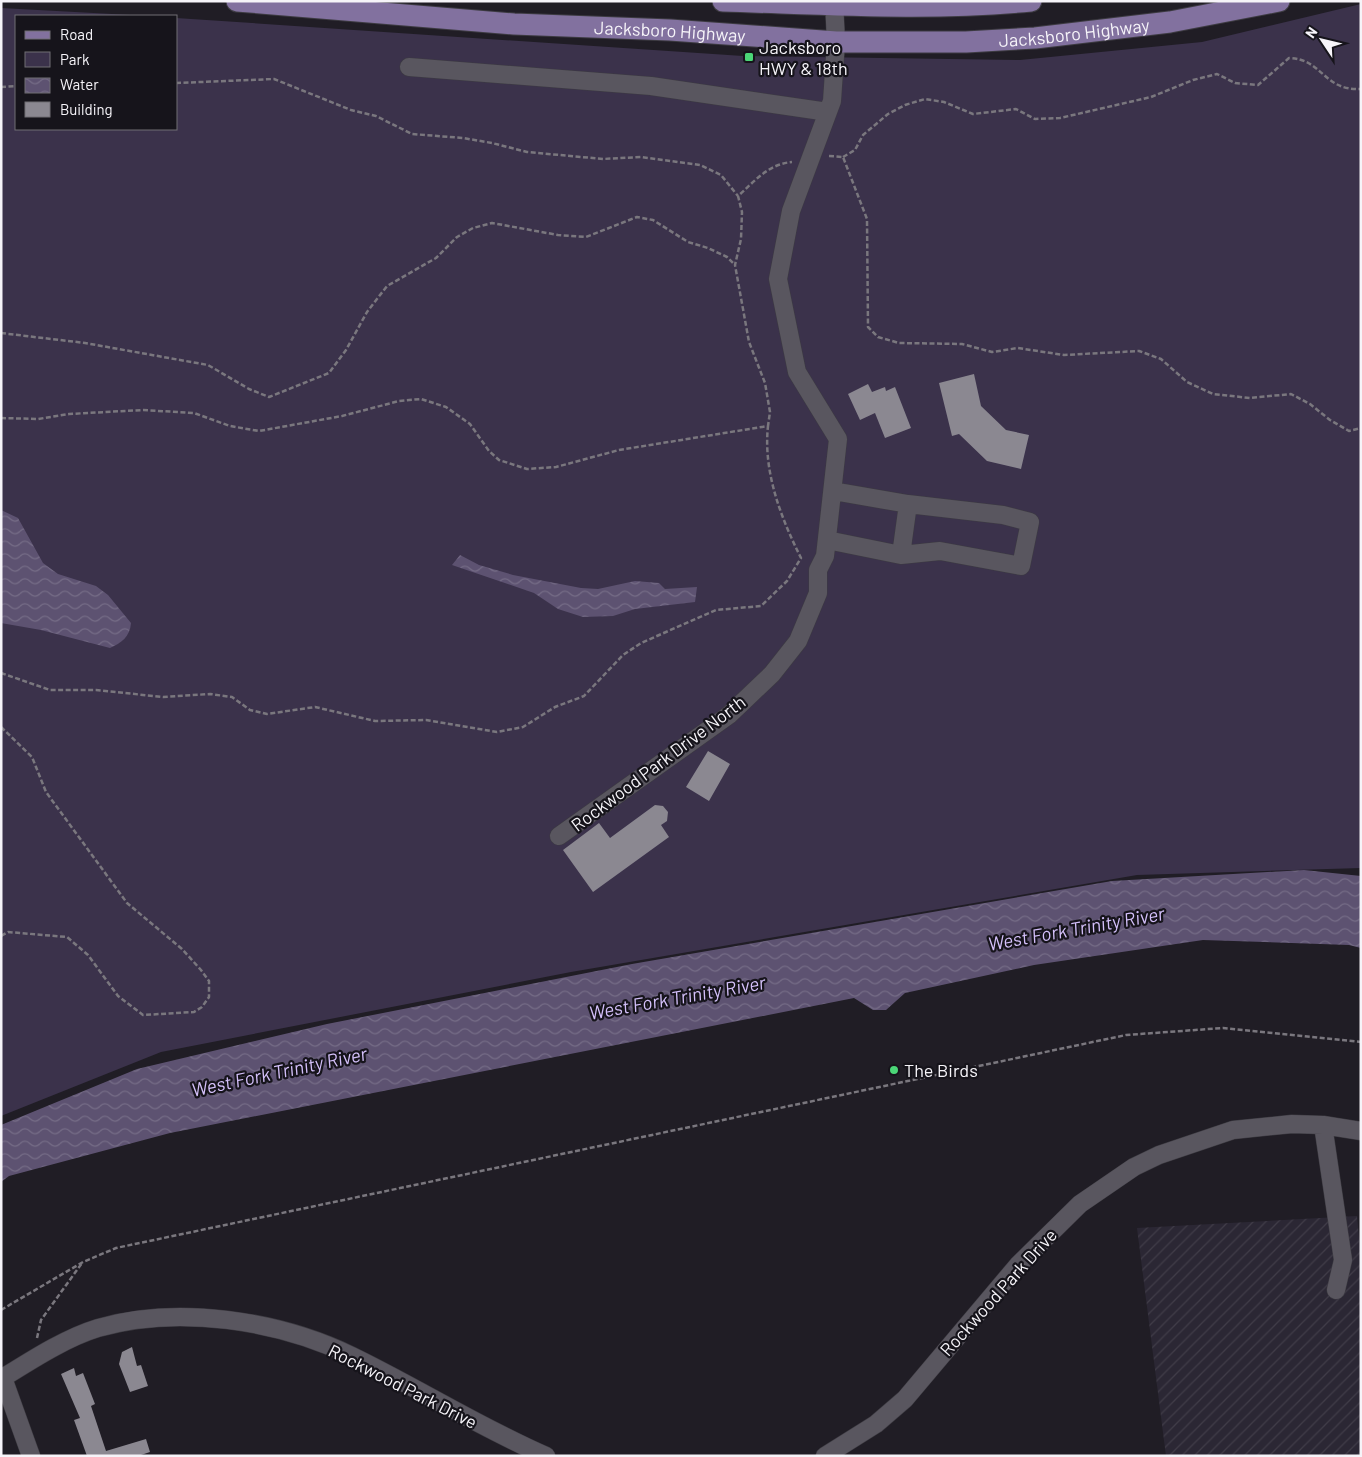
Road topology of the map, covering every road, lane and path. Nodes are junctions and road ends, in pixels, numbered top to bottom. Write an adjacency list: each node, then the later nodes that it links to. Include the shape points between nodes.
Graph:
1 (237, 1): 7 (main road, Jacksboro Highway, via 514,24 670,30)
2 (722, 1): 5 (main road, Jacksboro Highway)
3 (1031, 1): 5 (main road, Jacksboro Highway, via 929,7)
4 (1279, 1): 6 (main road, Jacksboro Highway)
5 (834, 3): 7 (street, Rockwood Park Drive North)
6 (1214, 8): 7 (main road, Jacksboro Highway, via 1170,22 1035,38 966,42)
7 (836, 42): 13 (street, Rockwood Park Drive North, via 832,101)
8 (409, 66): 13 (street, via 651,86)
9 (178, 84): 16 (path, via 274,79 351,110 376,116 412,134 462,138 527,152 603,159 640,157 700,165 721,175)
10 (15, 86): 11 (path)
11 (1, 87)
12 (1361, 89): 14 (path, via 1352,90 1333,84 1301,58 1289,58 1258,85 1235,83 1216,74 1152,97 1060,118 1035,119 1016,109 973,114 944,102 925,99 888,114 864,135 855,150)
13 (828, 112): 15 (street, Rockwood Park Drive North)
14 (844, 157): 15 (path, via 825,155); 21 (path, via 867,219 868,327 878,337 899,343 962,344 992,352 1018,348 1064,355 1139,351 1161,359 1186,382 1213,394 1250,398 1292,394 1349,431)
15 (811, 158): 16 (path, via 778,163); 22 (street, Rockwood Park Drive North, via 791,211 778,279 797,372 838,439)
16 (738, 196): 17 (path, via 742,212 741,239)
17 (735, 265): 18 (path, via 653,220 637,217 586,237 492,223 473,228 457,237 436,258 387,286 329,373 269,397 208,365 85,343); 20 (path, via 748,342 766,383 770,412)
18 (1, 334)
19 (1, 418): 20 (path, via 38,420 69,414 143,410 194,413 230,426 259,431 420,399 446,407 470,424 489,451 500,460 527,469 556,467 619,450)
20 (768, 426): 26 (path, via 766,444 778,506 801,558 787,580 761,606 716,610 641,643 623,655 584,696 523,727 497,732 426,720 375,720 316,707 266,714 250,710 232,697 210,694 164,697 96,690 50,690)
21 (1361, 428)
22 (833, 491): 23 (street); 24 (street, Rockwood Park Drive North)
23 (908, 504): 25 (street); 25 (street, via 1003,515 1030,522 1021,566 940,552)
24 (827, 540): 25 (street); 28 (street, Rockwood Park Drive North, via 825,556 818,570 818,593 798,641 772,674 729,715)
25 (901, 554)
26 (1, 674)
27 (1, 727): 29 (path, via 32,757 46,792 121,896 182,949 201,970 209,981 208,996 202,1007 194,1012 144,1015 118,996 88,955 67,937 8,932)
28 (558, 836)
29 (1, 936)
30 (1361, 1042): 33 (path, via 1223,1028 1126,1035 126,1246)
31 (1323, 1125): 32 (street, Rockwood Park Drive); 34 (street, via 1343,1260); 40 (street, Rockwood Park Drive, via 1292,1124 1233,1130 1134,1167 1080,1204 1018,1265 905,1399 876,1424)
32 (1361, 1132)
33 (83, 1262): 35 (path); 36 (path, via 40,1320 36,1336)
34 (1336, 1290)
35 (1, 1310)
36 (41, 1354): 37 (street, Rockwood Park Drive); 39 (street, Rockwood Park Drive, via 96,1329 126,1321 186,1316 249,1324 294,1334 350,1355 507,1439)
37 (2, 1379): 38 (street)
38 (31, 1456)
39 (546, 1456)
40 (825, 1456)

